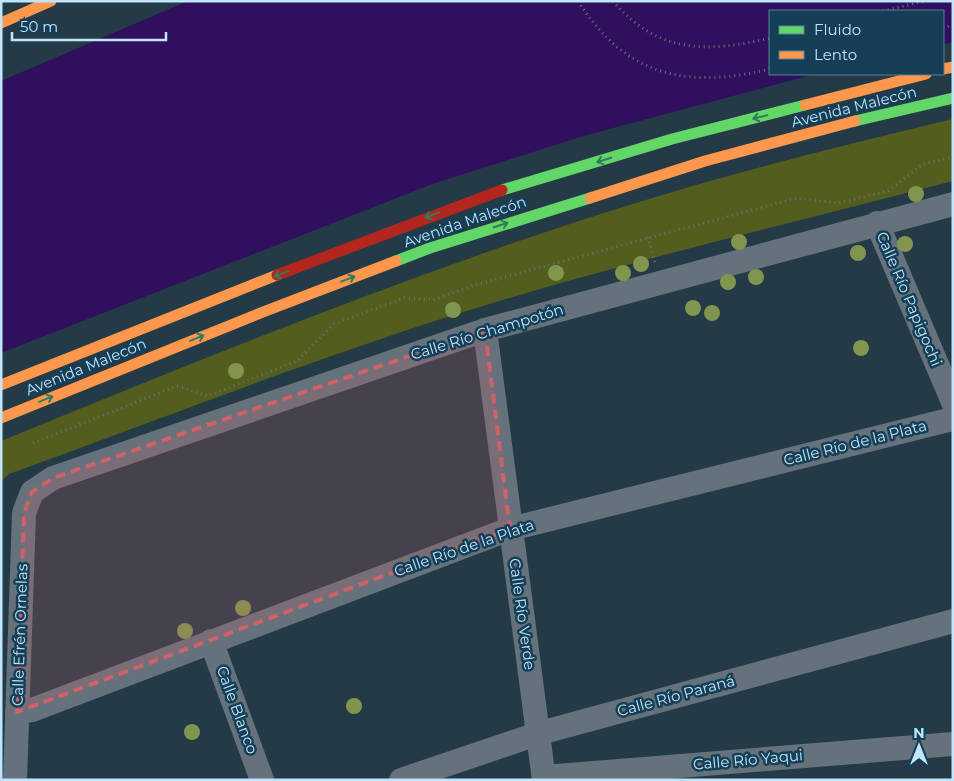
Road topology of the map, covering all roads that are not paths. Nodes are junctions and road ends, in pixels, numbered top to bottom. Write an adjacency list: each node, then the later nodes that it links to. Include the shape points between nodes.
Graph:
1 (51, 1): 2 (main road)
2 (1, 23)
3 (922, 75): 8 (main road, Avenida Malecón, one-way to 8, via 672,139 513,186)
4 (953, 98): 10 (main road, Avenida Malecón, one-way to 4, via 430,248 714,159)
5 (953, 204): 6 (street, Calle Río Champotón)
6 (877, 223): 7 (street, Calle Río Champotón); 9 (street, Calle Río Papigochi)
7 (485, 330): 12 (street, Calle Río Champotón, via 53,478); 13 (street, Calle Río Verde)
8 (1, 385)
9 (953, 402)
10 (1, 418)
11 (953, 418): 13 (street, Calle Río de la Plata)
12 (32, 492): 16 (street, Calle Efrén Ornelas, via 24,513)
13 (510, 529): 15 (street, Calle Río de la Plata); 17 (street, Calle Río Verde)
14 (953, 621): 17 (street, Calle Río Paraná)
15 (211, 641): 16 (street, Calle Río de la Plata, via 32,710); 21 (street, Calle Blanco)
16 (17, 712): 20 (street, Calle Efrén Ornelas)
17 (540, 733): 19 (street, Calle Río Verde); 22 (street, Calle Río Paraná)
18 (953, 744): 19 (street, Calle Río Yaqui)
19 (544, 778)
20 (15, 780)
21 (262, 780)
22 (401, 780)

